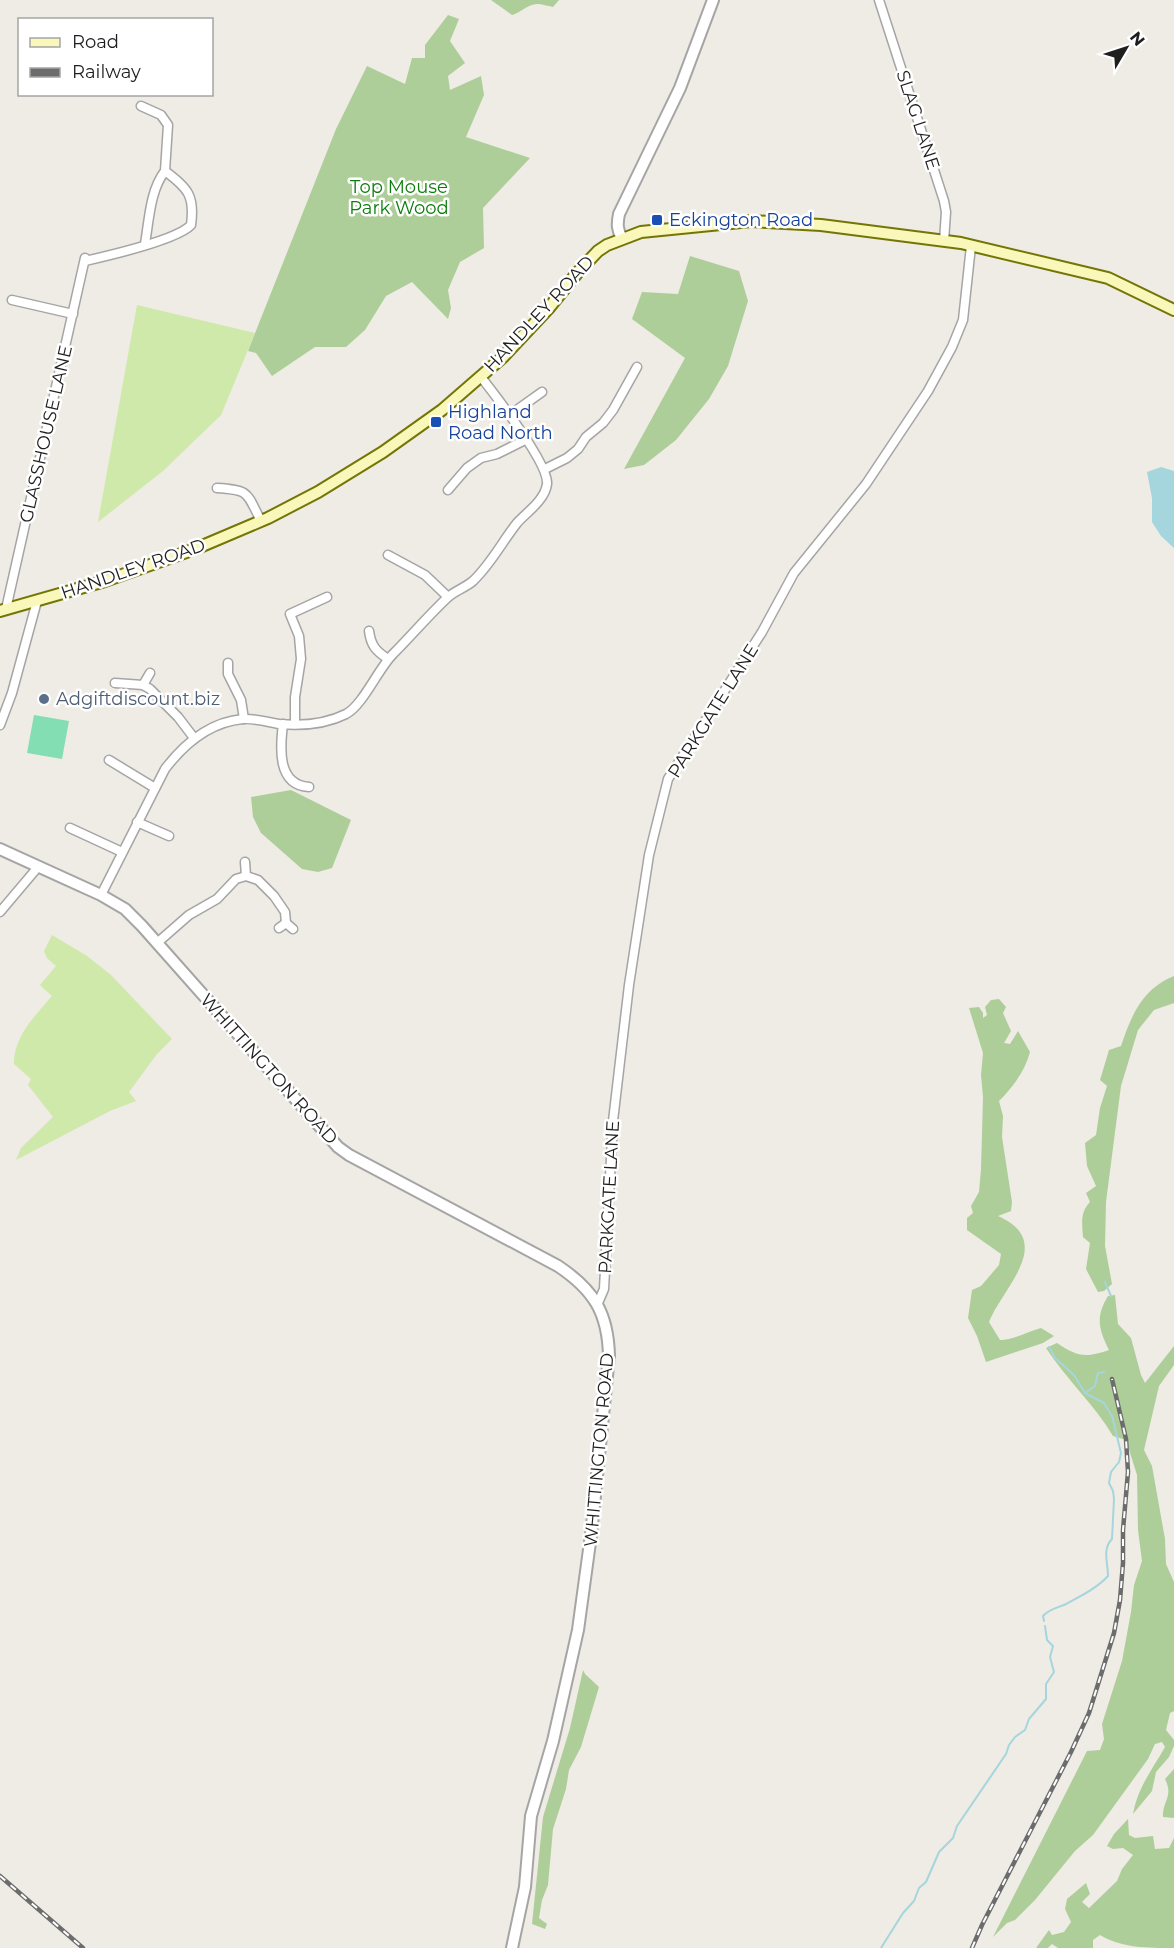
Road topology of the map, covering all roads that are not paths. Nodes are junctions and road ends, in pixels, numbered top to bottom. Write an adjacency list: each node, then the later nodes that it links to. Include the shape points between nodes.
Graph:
1 (713, 0): 5 (street, via 680,88 619,214 618,231)
2 (879, 0): 6 (street, SLAG LANE, via 944,201)
3 (141, 106): 4 (street, via 161,115 168,125)
4 (165, 171): 7 (street, via 152,204); 7 (street, via 187,191 192,202 191,225 178,234)
5 (622, 238): 6 (main road, via 641,232 751,221 821,225); 13 (main road, HANDLEY ROAD, via 588,260 548,309)
6 (944, 241): 8 (main road)
7 (145, 244): 11 (street, GLASSHOUSE LANE, via 85,260)
8 (971, 246): 10 (main road, via 1107,278); 52 (street, PARKGATE LANE, via 963,320 928,391 866,484 794,573 757,641 668,779 649,855 629,985 613,1121 603,1289)
9 (12, 300): 11 (street)
10 (1174, 310)
11 (73, 315): 25 (street, GLASSHOUSE LANE)
12 (637, 367): 17 (street, via 603,423 567,459)
13 (481, 377): 15 (street); 20 (main road, HANDLEY ROAD, via 383,452 318,492)
14 (542, 392): 15 (street)
15 (511, 414): 16 (street)
16 (525, 440): 17 (street); 19 (street, via 481,458)
17 (544, 469): 23 (street, via 547,484 542,498 517,524 491,562 472,582)
18 (217, 488): 20 (street, via 241,490)
19 (448, 490)
20 (261, 520): 24 (main road, HANDLEY ROAD, via 195,549)
21 (388, 555): 23 (street, via 425,575)
22 (327, 597): 34 (street, via 290,614 299,636 301,659)
23 (448, 597): 27 (street)
24 (37, 602): 25 (main road, HANDLEY ROAD); 35 (street)
25 (3, 610)
26 (369, 631): 27 (street, via 371,644)
27 (388, 659): 34 (street, via 348,714 322,723)
28 (228, 663): 32 (street, via 228,674 241,700)
29 (150, 673): 31 (street)
30 (116, 683): 31 (street)
31 (143, 686): 36 (street, via 178,717)
32 (244, 719): 33 (street); 36 (street, via 222,723)
33 (283, 724): 34 (street); 38 (street, via 282,762 292,782)
34 (295, 724)
35 (0, 725)
36 (194, 738): 39 (street, via 177,753)
37 (109, 760): 39 (street)
38 (309, 787)
39 (155, 788): 40 (street)
40 (137, 822): 42 (street); 44 (street)
41 (70, 828): 44 (street)
42 (169, 836)
43 (0, 849): 46 (street, WHITTINGTON ROAD)
44 (122, 852): 48 (street)
45 (245, 862): 47 (street)
46 (38, 867): 48 (street, WHITTINGTON ROAD); 49 (street)
47 (246, 876): 50 (street, via 258,880 280,904); 51 (street, via 236,879 217,899 189,915)
48 (101, 896): 51 (street, WHITTINGTON ROAD, via 125,909)
49 (0, 912)
50 (286, 927)
51 (157, 944): 52 (street, WHITTINGTON ROAD, via 338,1147 558,1266)
52 (598, 1304): 53 (street, WHITTINGTON ROAD, via 609,1337 609,1356 590,1547 578,1630 531,1816 525,1887)
53 (512, 1948)

